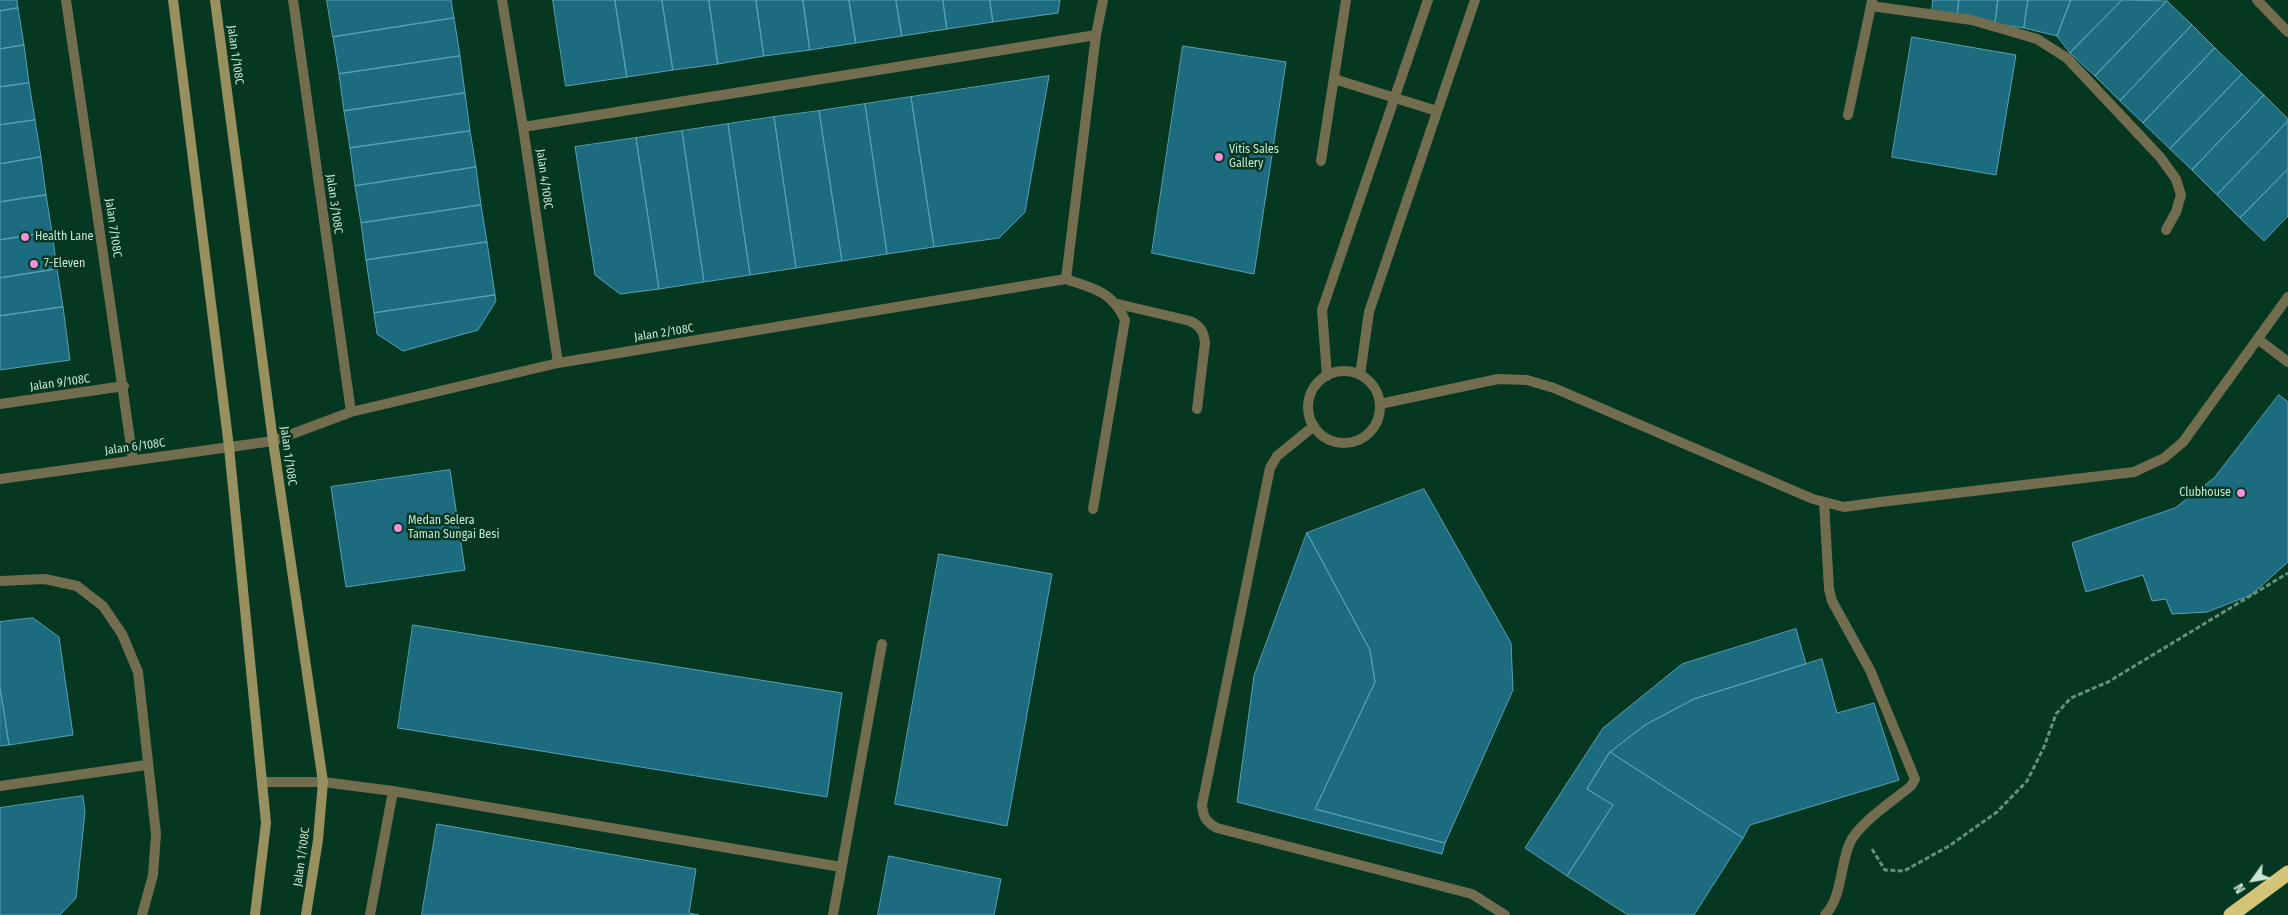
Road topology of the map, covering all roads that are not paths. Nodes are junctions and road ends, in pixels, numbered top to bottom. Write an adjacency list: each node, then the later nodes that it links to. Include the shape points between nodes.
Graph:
1 (66, 0): 29 (street, Jalan 7/108C)
2 (173, 0): 36 (street)
3 (215, 0): 35 (street, Jalan 1/108C)
4 (293, 0): 33 (street, Jalan 3/108C)
5 (502, 0): 18 (street, Jalan 4/108C)
6 (1103, 0): 13 (street)
7 (1346, 0): 14 (street)
8 (1428, 0): 15 (street)
9 (1475, 0): 16 (street)
10 (2256, 0): 12 (street)
11 (1872, 3): 17 (street); 20 (street, via 1972,20 2037,39 2067,58 2160,157 2176,179 2181,195)
12 (2288, 32)
13 (1096, 35): 18 (street); 21 (street)
14 (1334, 79): 15 (street); 19 (street)
15 (1395, 98): 16 (street); 27 (street, via 1322,310)
16 (1437, 111): 28 (street, via 1369,312)
17 (1848, 115)
18 (523, 127): 26 (street, Jalan 4/108C)
19 (1321, 161)
20 (2166, 230)
21 (1066, 279): 23 (street, via 1104,292); 26 (street, Jalan 2/108C)
22 (2288, 297): 24 (street)
23 (1118, 304): 32 (street, via 1198,325 1204,333 1205,343); 40 (street, via 1125,320)
24 (2259, 340): 25 (street); 39 (street, via 2183,442 2164,458 2134,472 1844,507)
25 (2288, 362)
26 (558, 363): 33 (street, Jalan 2/108C)
27 (1327, 376): 28 (street, via 1338,372); 34 (street, via 1318,383 1309,404)
28 (1360, 376): 31 (street, via 1370,383)
29 (124, 386): 30 (street, Jalan 9/108C); 37 (street, Jalan 7/108C)
30 (0, 404)
31 (1380, 404): 34 (street, via 1374,427 1355,442 1332,441); 39 (street, via 1498,379 1527,380 1554,388)
32 (1197, 409)
33 (351, 412): 35 (street, Jalan 2/108C)
34 (1314, 426): 55 (street, via 1277,456 1270,468 1202,805 1203,815 1217,828 1472,894)
35 (273, 440): 36 (street, Jalan 6/108C); 45 (street, Jalan 1/108C)
36 (228, 447): 37 (street, Jalan 6/108C); 44 (street)
37 (133, 460): 38 (street, Jalan 6/108C)
38 (0, 479)
39 (1824, 502): 56 (street, via 1832,602 1870,670 1915,779 1860,829 1849,844 1836,895)
40 (1093, 509)
41 (0, 581): 43 (street, via 45,579 77,586 103,606 122,634 138,672)
42 (882, 644): 48 (street)
43 (147, 765): 46 (street); 50 (street, via 156,834 153,875)
44 (262, 782): 45 (street); 51 (street, via 266,823)
45 (323, 782): 47 (street); 52 (street, Jalan 1/108C)
46 (0, 786)
47 (393, 791): 48 (street); 53 (street)
48 (841, 868): 54 (street)
49 (2288, 873): 57 (highway)
50 (142, 915)
51 (254, 915)
52 (306, 915)
53 (370, 915)
54 (832, 915)
55 (1505, 915)
56 (1825, 915)
57 (2231, 915)

